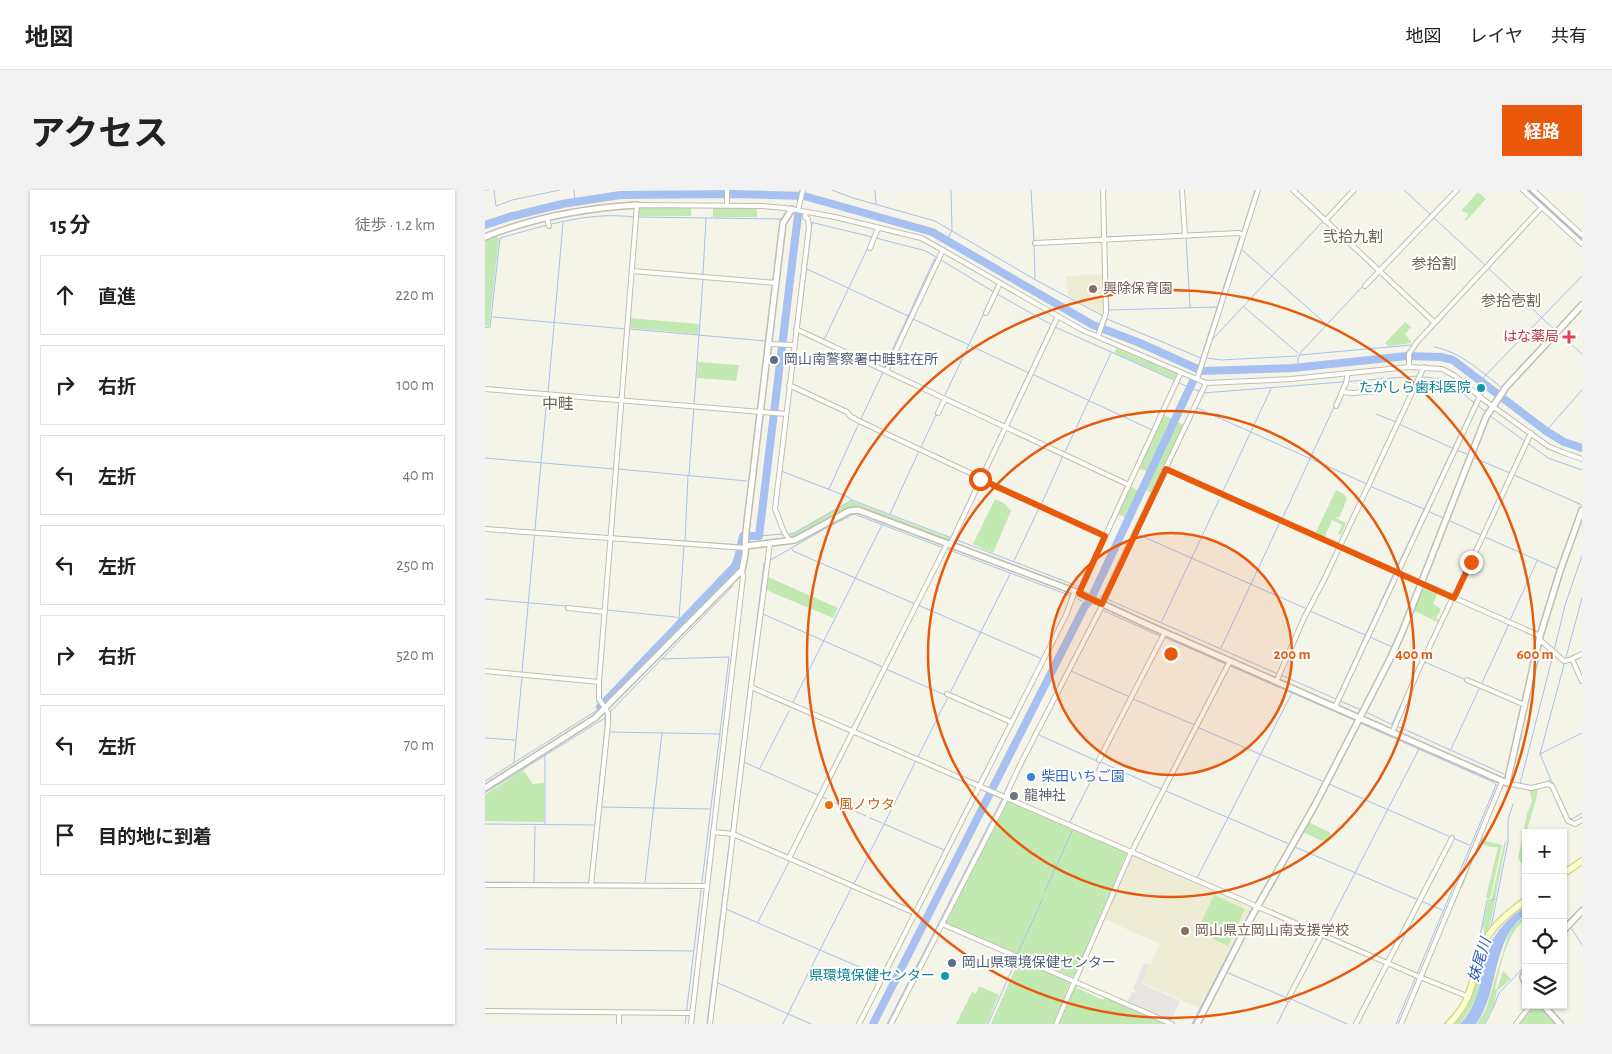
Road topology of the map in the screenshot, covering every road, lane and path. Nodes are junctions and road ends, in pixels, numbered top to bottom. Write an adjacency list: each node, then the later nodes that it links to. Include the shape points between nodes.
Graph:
1 (1103, 190): 22 (street)
2 (1182, 190): 19 (street)
3 (1257, 190): 18 (street)
4 (1293, 190): 16 (street)
5 (1354, 190): 16 (street)
6 (1457, 190): 28 (street)
7 (1523, 190): 8 (street)
8 (1533, 192): 13 (street); 20 (street)
9 (727, 193): 12 (street)
10 (802, 194): 14 (street)
11 (637, 205): 12 (street); 21 (street, via 617,206); 27 (street)
12 (727, 206): 14 (street)
13 (1541, 208): 24 (street); 35 (street)
14 (795, 209): 15 (street); 29 (street, via 785,219)
15 (806, 212): 17 (street); 36 (street, via 808,221)
16 (1325, 220): 28 (street)
17 (878, 228): 25 (street); 26 (street, via 921,238)
18 (1242, 234): 19 (street); 45 (street)
19 (1186, 235): 22 (street)
20 (1582, 235)
21 (485, 237)
22 (1105, 239): 23 (street); 37 (street, via 1107,309)
23 (1035, 243)
24 (1582, 244)
25 (870, 248)
26 (943, 250): 30 (street); 42 (street)
27 (632, 271): 29 (street); 53 (street)
28 (1379, 271): 31 (street); 35 (street)
29 (776, 283): 38 (street)
30 (1000, 283): 33 (street); 34 (street)
31 (1365, 286)
32 (1582, 305): 55 (street)
33 (986, 313)
34 (1058, 316): 37 (street); 59 (street)
35 (1434, 322): 40 (street, via 1409,356)
36 (798, 330): 39 (street); 42 (street)
37 (1098, 336): 43 (street)
38 (769, 344): 39 (street); 56 (street)
39 (794, 346): 47 (street)
40 (1409, 367): 41 (street); 44 (street)
41 (1424, 367): 51 (street, via 1450,372); 72 (street)
42 (886, 371): 52 (street)
43 (1181, 372): 45 (street); 64 (street)
44 (1348, 373): 46 (street); 50 (street)
45 (1197, 378): 46 (street)
46 (1206, 382): 62 (street)
47 (791, 385): 58 (street); 63 (street)
48 (485, 388): 53 (street)
49 (1375, 391): 50 (street)
50 (1342, 392): 54 (street)
51 (1480, 396): 55 (street); 75 (street)
52 (945, 399): 57 (street); 59 (street)
53 (621, 400): 56 (street); 68 (street)
54 (1336, 406)
55 (1493, 406): 60 (street); 76 (street, via 1479,430)
56 (761, 412): 58 (street); 73 (street)
57 (938, 413)
58 (786, 414): 69 (street, via 775,508)
59 (1005, 427): 63 (street); 64 (street)
60 (1531, 434): 61 (street, via 1553,448); 78 (street)
61 (1582, 459)
62 (1167, 469): 72 (street); 79 (street)
63 (980, 478): 67 (street); 71 (street)
64 (1127, 484): 67 (street)
65 (1582, 510): 83 (street)
66 (485, 529): 68 (street)
67 (1105, 536): 77 (street)
68 (610, 538): 73 (street); 81 (street)
69 (790, 541): 70 (street); 71 (street, via 853,509)
70 (770, 543): 73 (street); 92 (street)
71 (949, 544): 77 (street); 100 (street)
72 (1339, 546): 75 (street); 88 (street)
73 (744, 547): 74 (street)
74 (742, 570): 96 (street); 107 (street)
75 (1397, 572): 76 (street); 94 (street)
76 (1421, 583): 78 (street); 97 (street, via 1394,652)
77 (1077, 592): 79 (street); 98 (street)
78 (1454, 598): 83 (street); 99 (street)
79 (1104, 600): 82 (street); 105 (street)
80 (568, 608): 81 (street)
81 (604, 612): 91 (street)
82 (1163, 635): 86 (street); 101 (street)
83 (1540, 638): 85 (street, via 1565,661); 95 (street)
84 (1582, 654): 85 (street)
85 (1572, 659): 90 (street)
86 (1229, 663): 88 (street); 110 (street)
87 (485, 670): 91 (street)
88 (1279, 676): 94 (street)
89 (1467, 680): 95 (street)
90 (1582, 681)
91 (599, 682): 96 (street, via 599,699)
92 (751, 688): 100 (street); 108 (street)
93 (948, 695): 98 (street)
94 (1336, 702): 97 (street)
95 (1525, 705): 102 (street)
96 (605, 709): 104 (street); 114 (street)
97 (1360, 718): 99 (street); 118 (street)
98 (1011, 722): 103 (street)
99 (1394, 728): 102 (street)
100 (853, 732): 103 (street); 111 (street)
101 (1099, 760)
102 (1504, 782): 106 (street, via 1535,787 1548,784 1552,786 1568,821 1575,824); 125 (street)
103 (978, 787): 105 (street); 120 (street)
104 (485, 788)
105 (1006, 797): 110 (street); 121 (street)
106 (1582, 820)
107 (713, 832): 108 (street); 116 (street)
108 (732, 835): 111 (street); 136 (street)
109 (1452, 838): 124 (street)
110 (1131, 852): 118 (street); 126 (street)
111 (789, 858): 120 (street)
112 (1582, 861): 113 (main road)
113 (1567, 871)
114 (591, 884): 115 (street); 116 (street)
115 (485, 885)
116 (703, 886): 132 (street)
117 (1522, 903): 127 (main road, via 1486,939)
118 (1258, 906): 123 (street); 141 (street)
119 (1582, 911): 122 (street)
120 (915, 913): 137 (street)
121 (942, 924): 126 (street); 138 (street)
122 (1567, 927)
123 (1322, 934): 124 (street); 128 (street)
124 (1387, 963): 125 (street); 142 (street)
125 (1418, 976): 127 (street); 143 (street)
126 (1074, 981): 139 (street); 140 (street)
127 (1469, 996): 144 (main road)
128 (1289, 998)
129 (1528, 1009): 145 (street)
130 (1547, 1009): 146 (street)
131 (485, 1011): 133 (street)
132 (688, 1013): 133 (street); 135 (street)
133 (619, 1014): 134 (street)
134 (619, 1024)
135 (691, 1024)
136 (710, 1024)
137 (859, 1024)
138 (891, 1024)
139 (1055, 1024)
140 (1172, 1024)
141 (1197, 1024)
142 (1356, 1024)
143 (1401, 1024)
144 (1449, 1024)
145 (1516, 1024)
146 (1560, 1024)

